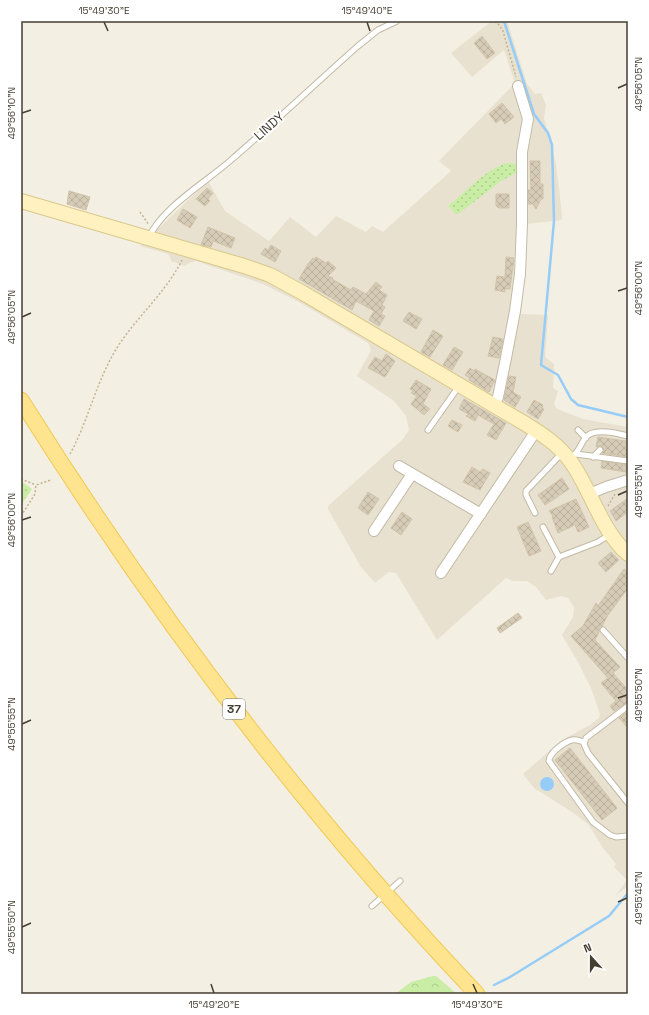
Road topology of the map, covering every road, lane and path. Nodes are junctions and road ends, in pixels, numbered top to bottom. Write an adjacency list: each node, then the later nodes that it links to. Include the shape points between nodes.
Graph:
1 (397, 21): 6 (lane, LINDY, via 365,39 231,160 166,213)
2 (495, 21): 3 (path, via 502,31)
3 (518, 86): 10 (street, via 528,119 522,152 520,268 512,329 498,397)
4 (21, 201): 6 (street)
5 (140, 212): 6 (path)
6 (150, 234): 7 (street)
7 (187, 249): 8 (street, via 244,266 283,282); 18 (path, via 167,285 115,351)
8 (459, 385): 10 (street); 11 (lane)
9 (21, 400): 45 (main road, 37, via 92,511 179,636 296,787)
10 (494, 405): 13 (street)
11 (428, 430)
12 (578, 430): 15 (lane)
13 (536, 431): 17 (street); 29 (street)
14 (628, 436): 15 (lane, via 598,432)
15 (586, 438): 17 (lane)
16 (600, 450): 19 (lane)
17 (569, 455): 19 (lane); 27 (street); 28 (lane, via 526,491)
18 (69, 456)
19 (593, 457): 20 (lane)
20 (628, 461)
21 (399, 466): 22 (street)
22 (412, 474): 29 (street); 32 (street)
23 (21, 479): 26 (path)
24 (51, 480): 26 (path)
25 (628, 480): 27 (street)
26 (36, 485): 30 (path, via 34,494)
27 (589, 494): 33 (street)
28 (534, 513)
29 (481, 514): 37 (street)
30 (21, 516)
31 (543, 527): 35 (lane)
32 (374, 531)
33 (611, 534): 34 (street); 35 (lane, via 598,542)
34 (628, 554)
35 (559, 557): 36 (lane)
36 (551, 571)
37 (441, 573)
38 (603, 630): 39 (lane)
39 (628, 658)
40 (628, 706): 41 (lane, via 588,736)
41 (584, 742): 42 (lane, via 588,753); 43 (lane, via 568,742 551,755 549,761 593,822 610,835)
42 (628, 803)
43 (628, 836)
44 (400, 882): 45 (lane)
45 (386, 894): 46 (lane); 47 (main road, 37)
46 (372, 906)
47 (477, 994)

